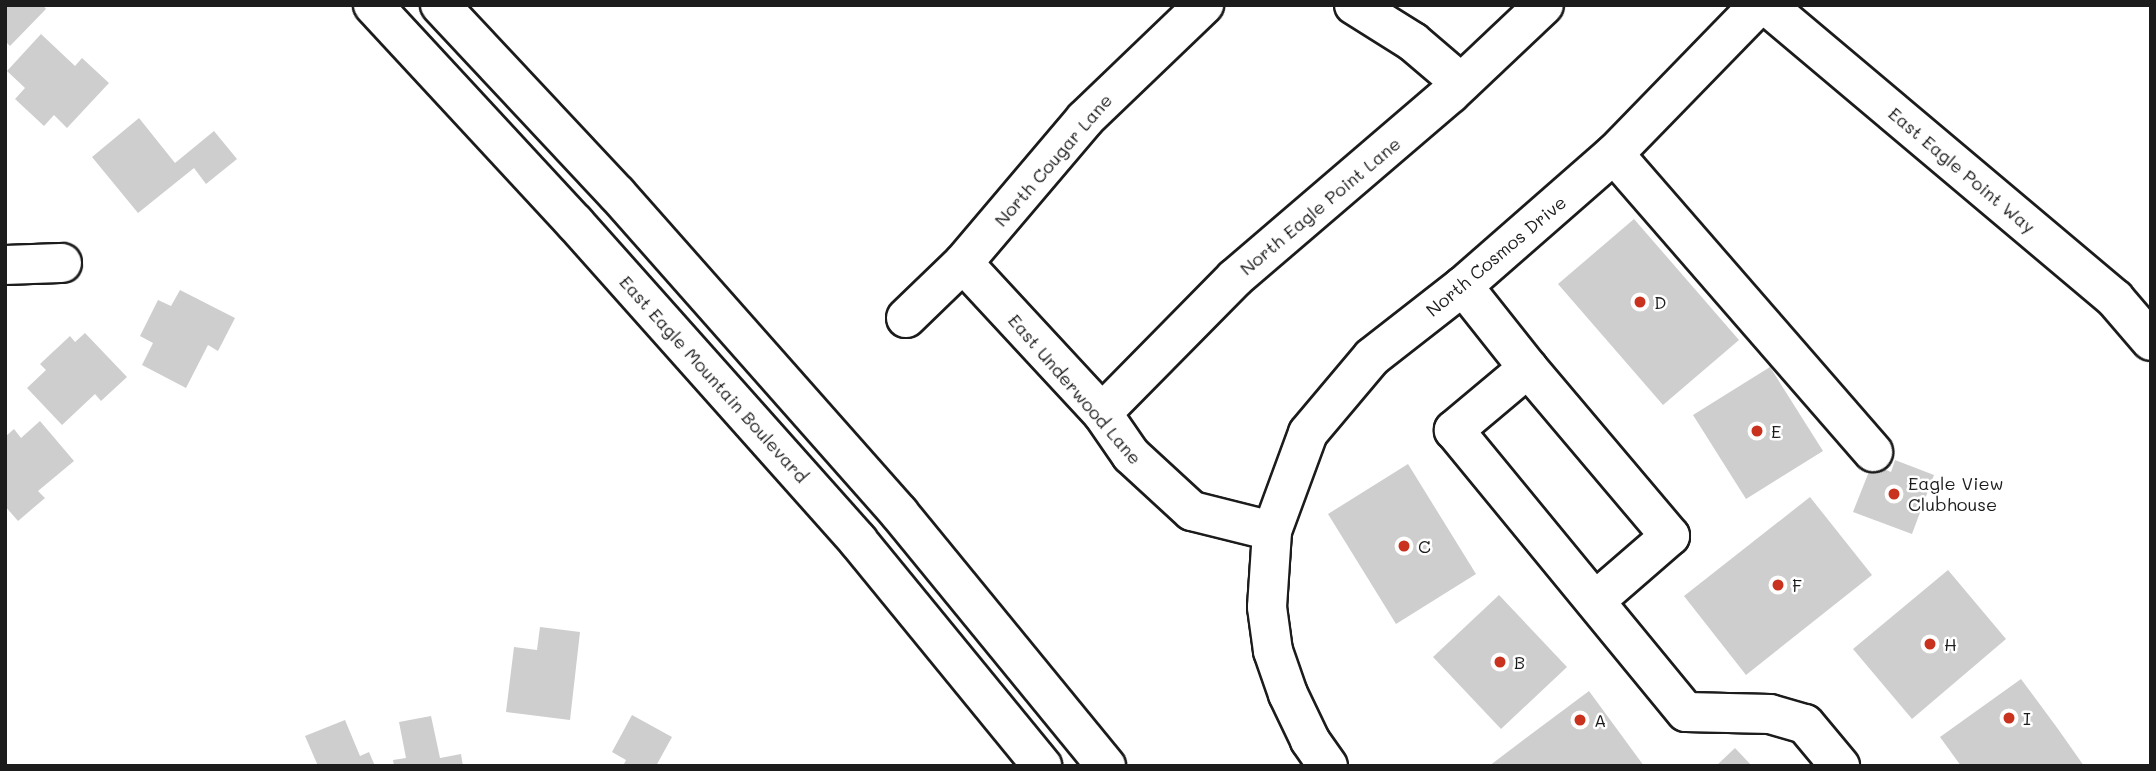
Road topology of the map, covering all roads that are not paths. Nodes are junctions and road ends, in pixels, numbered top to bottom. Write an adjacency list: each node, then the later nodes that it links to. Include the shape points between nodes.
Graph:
1 (373, 5): 21 (street, East Eagle Mountain Boulevard, via 575,223 858,541)
2 (440, 5): 22 (street, via 617,194 899,513)
3 (1204, 5): 11 (street, North Cougar Lane, via 1085,119)
4 (1354, 5): 8 (street, via 1413,42)
5 (1544, 5): 8 (street, North Eagle Point Lane)
6 (1759, 5): 9 (street, North Cosmos Drive)
7 (1766, 5): 15 (street, East Eagle Point Way, via 2115,299)
8 (1461, 83): 17 (street, North Eagle Point Lane, via 1235,278)
9 (1614, 154): 13 (street, North Cosmos Drive); 18 (street)
10 (62, 263): 12 (street)
11 (963, 263): 14 (street, North Cougar Lane); 17 (street, East Underwood Lane)
12 (5, 265)
13 (1463, 286): 16 (street); 19 (street, North Cosmos Drive, via 1371,357 1337,393 1308,433)
14 (906, 318)
15 (2151, 341)
16 (1528, 368): 20 (street, via 1454,430); 20 (street, via 1670,536)
17 (1102, 414): 19 (street, East Underwood Lane, via 1131,456 1192,511)
18 (1873, 452)
19 (1272, 531): 23 (street, North Cosmos Drive, via 1267,607 1273,651 1310,740)
20 (1595, 601): 24 (street, via 1686,712 1770,714 1805,724)
21 (1042, 766)
22 (1106, 766)
23 (1328, 766)
24 (1840, 766)

